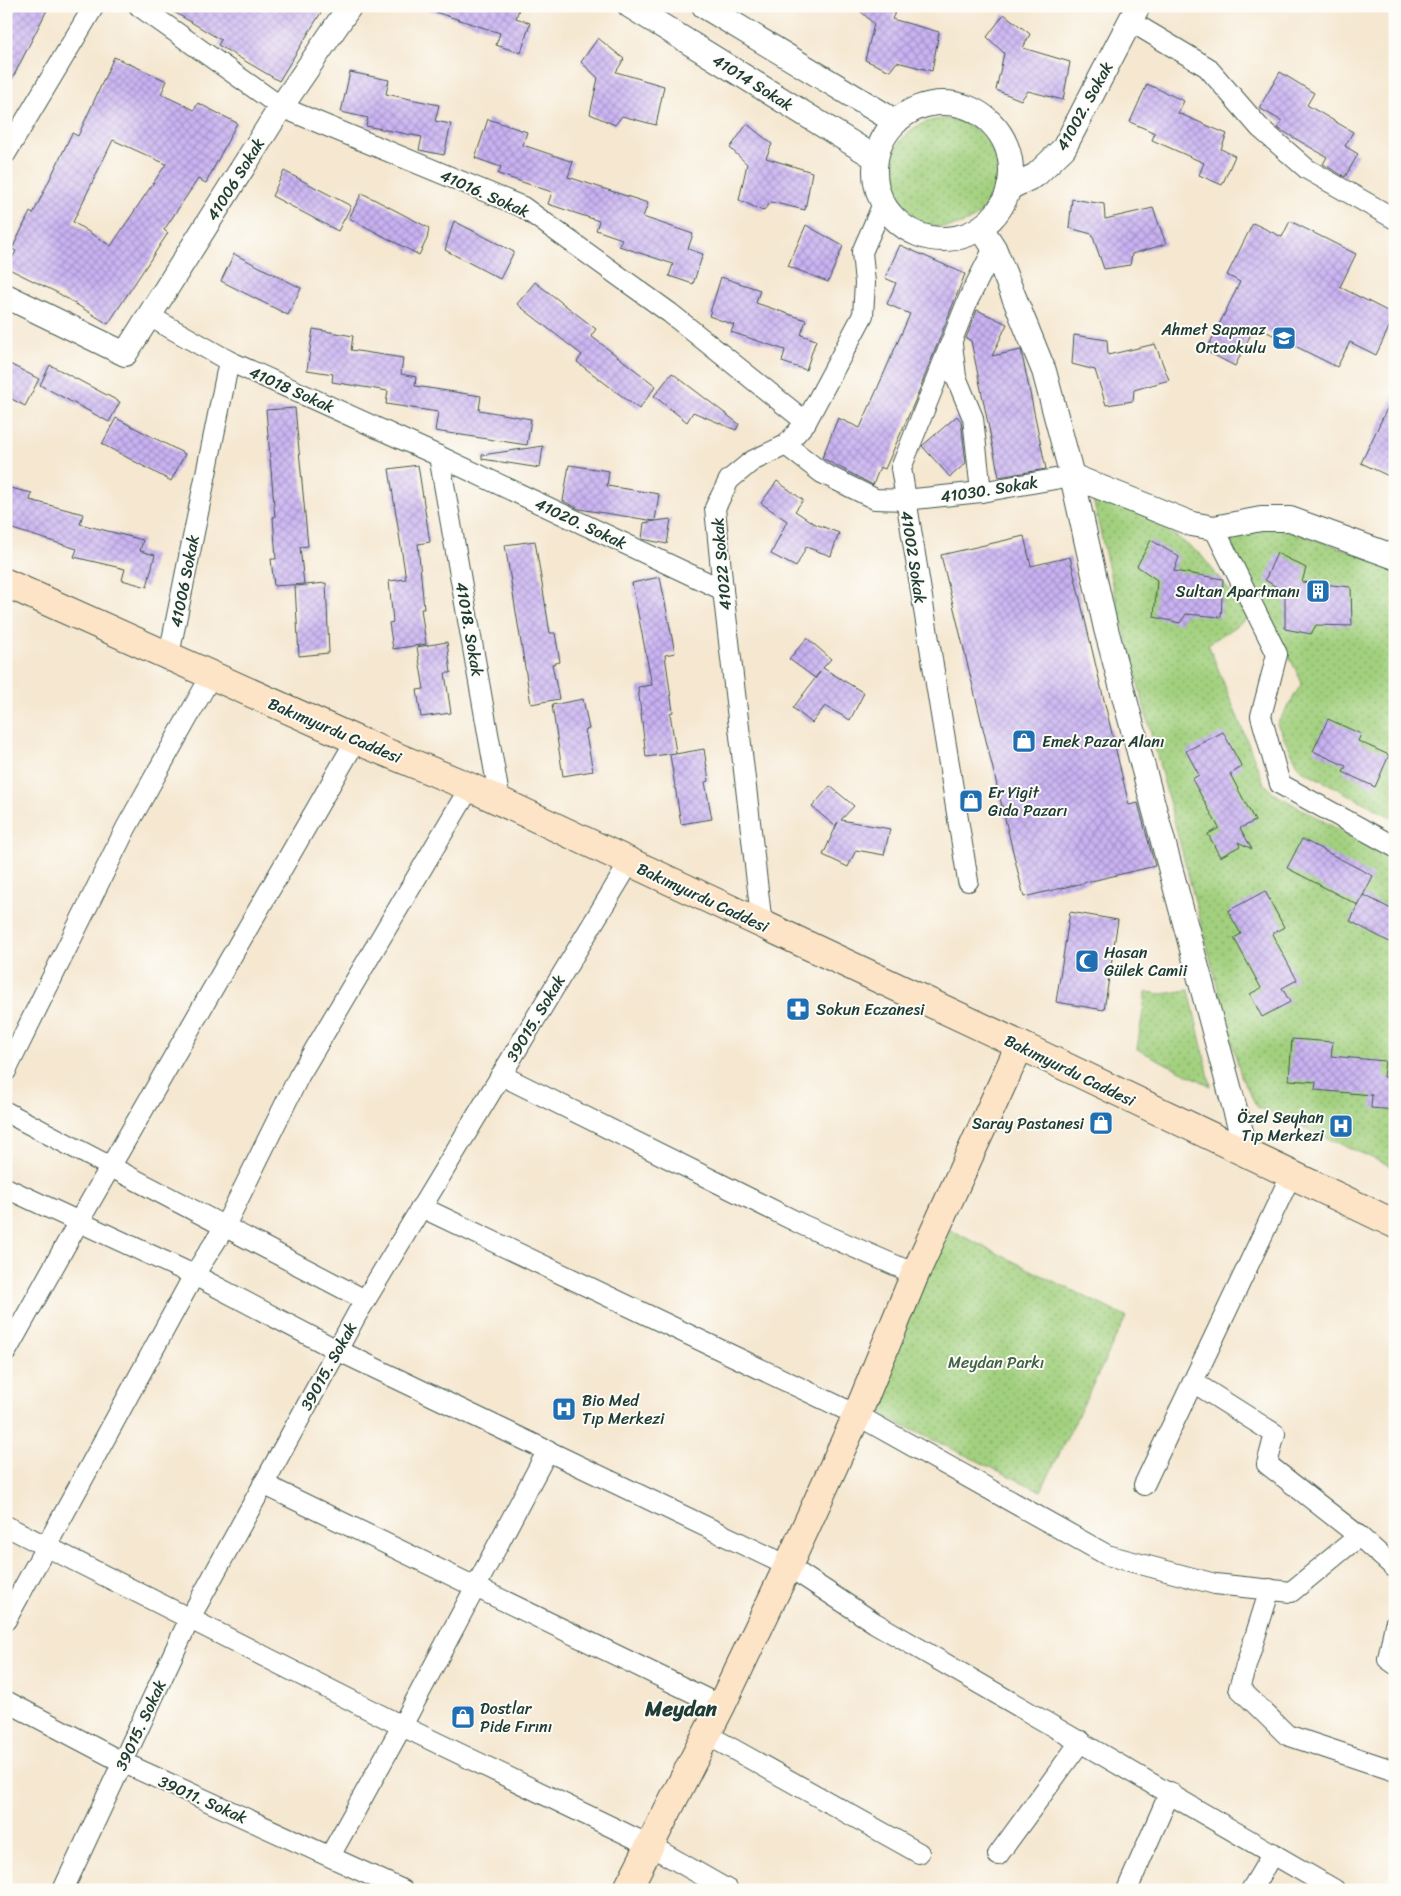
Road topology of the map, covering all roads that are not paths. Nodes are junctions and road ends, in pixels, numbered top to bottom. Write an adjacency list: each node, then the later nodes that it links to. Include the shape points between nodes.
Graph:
1 (94, 6): 9 (street)
2 (139, 6): 7 (street, 41016. Sokak)
3 (350, 6): 7 (street, 41006 Sokak)
4 (630, 6): 10 (street, 41014 Sokak)
5 (704, 6): 8 (street)
6 (1134, 14): 11 (street, 41002. Sokak, via 1064,148 1036,175); 13 (street, via 1207,67 1260,128 1307,169)
7 (281, 107): 17 (street, 41006 Sokak); 20 (street, 41016. Sokak, via 523,207 670,313)
8 (896, 122): 10 (street, via 879,143); 11 (street, via 917,107 941,102 963,106 984,117 1005,142 1011,165)
9 (6, 153)
10 (876, 158): 12 (street, via 873,174)
11 (1010, 188): 14 (street, via 1000,210)
12 (883, 204): 14 (street, via 893,220 920,235 942,240 966,236); 20 (street, 41022 Sokak, via 862,252 865,283 863,315)
13 (1395, 219)
14 (980, 228): 15 (street)
15 (994, 248): 18 (street, 41002 Sokak, via 968,300); 23 (street, via 1044,371)
16 (6, 296): 17 (street, 41006 Sokak, via 124,354)
17 (149, 316): 19 (street, 41018 Sokak)
18 (952, 342): 24 (street, via 956,377 973,418); 25 (street, 41002 Sokak, via 901,468)
19 (229, 361): 22 (street, 41018 Sokak); 30 (street, 41006 Sokak)
20 (806, 422): 21 (street, 41022 Sokak)
21 (786, 445): 25 (street, 41030. Sokak, via 822,473 875,499); 29 (street, 41022 Sokak, via 752,461 730,480 715,508)
22 (439, 456): 29 (street, 41020. Sokak); 34 (street, 41018. Sokak)
23 (1072, 476): 24 (street, 41030. Sokak); 26 (street, via 1192,524); 43 (street, via 1106,629)
24 (981, 492): 25 (street, 41030. Sokak)
25 (905, 500): 37 (street, 41002 Sokak)
26 (1214, 528): 27 (street, via 1261,519 1290,519); 35 (street, via 1277,654 1261,716 1280,784)
27 (1395, 557)
28 (6, 583): 30 (main road, Bakımyurdu Caddesi)
29 (723, 590): 38 (street, 41022 Sokak)
30 (169, 655): 31 (main road, Bakımyurdu Caddesi)
31 (211, 676): 32 (main road, Bakımyurdu Caddesi); 40 (street, via 126,828)
32 (356, 740): 33 (main road, Bakımyurdu Caddesi); 44 (street)
33 (470, 787): 34 (main road, Bakımyurdu Caddesi); 50 (street, via 299,1076)
34 (500, 802): 36 (main road, Bakımyurdu Caddesi)
35 (1395, 848)
36 (630, 862): 38 (main road, Bakımyurdu Caddesi); 41 (street, 39015. Sokak)
37 (968, 881)
38 (762, 925): 39 (main road, Bakımyurdu Caddesi)
39 (1020, 1045): 43 (main road, Bakımyurdu Caddesi); 52 (main road)
40 (6, 1071)
41 (501, 1075): 47 (street, 39015. Sokak); 52 (street, via 803,1225)
42 (6, 1112): 44 (street)
43 (1247, 1154): 45 (main road, Bakımyurdu Caddesi)
44 (110, 1166): 48 (street); 50 (street)
45 (1291, 1175): 49 (main road, Bakımyurdu Caddesi); 56 (street)
46 (6, 1188): 48 (street)
47 (421, 1207): 53 (street, 39015. Sokak); 57 (street)
48 (78, 1222): 51 (street); 55 (street)
49 (1395, 1224)
50 (224, 1228): 51 (street); 53 (street)
51 (194, 1274): 54 (street); 63 (street)
52 (915, 1274): 57 (main road)
53 (365, 1300): 54 (street, 39015. Sokak)
54 (337, 1350): 58 (street); 59 (street, 39015. Sokak)
55 (6, 1352)
56 (1193, 1382): 60 (street); 62 (street, via 1275,1434 1267,1464)
57 (857, 1415): 64 (main road); 67 (street, via 1107,1554 1215,1584)
58 (548, 1450): 64 (street); 66 (street)
59 (263, 1484): 66 (street); 68 (street, 39015. Sokak)
60 (1144, 1485)
61 (6, 1526): 63 (street)
62 (1359, 1536): 65 (street); 67 (street, via 1291,1592)
63 (47, 1546): 68 (street); 69 (street)
64 (788, 1566): 73 (main road); 76 (street, via 875,1623)
65 (1395, 1568)
66 (475, 1588): 73 (street); 74 (street)
67 (1270, 1589): 78 (street, via 1239,1688 1286,1736)
68 (190, 1618): 74 (street); 77 (street, 39015. Sokak)
69 (6, 1620)
70 (1395, 1624): 71 (street, via 1388,1659)
71 (1395, 1664)
72 (6, 1700): 77 (street, 39011. Sokak)
73 (721, 1706): 75 (main road)
74 (402, 1726): 80 (street); 84 (street)
75 (706, 1734): 80 (main road); 81 (street)
76 (1081, 1741): 79 (street); 83 (street)
77 (122, 1762): 84 (street, 39011. Sokak); 85 (street, 39015. Sokak)
78 (1395, 1771)
79 (1170, 1792): 82 (street); 89 (street)
80 (649, 1845): 87 (main road); 88 (street)
81 (919, 1853)
82 (1273, 1853): 90 (street); 91 (street)
83 (998, 1855)
84 (330, 1856): 86 (street, 39011. Sokak)
85 (63, 1890)
86 (403, 1890)
87 (627, 1890)
88 (728, 1890)
89 (1127, 1890)
90 (1251, 1890)
91 (1335, 1890)

